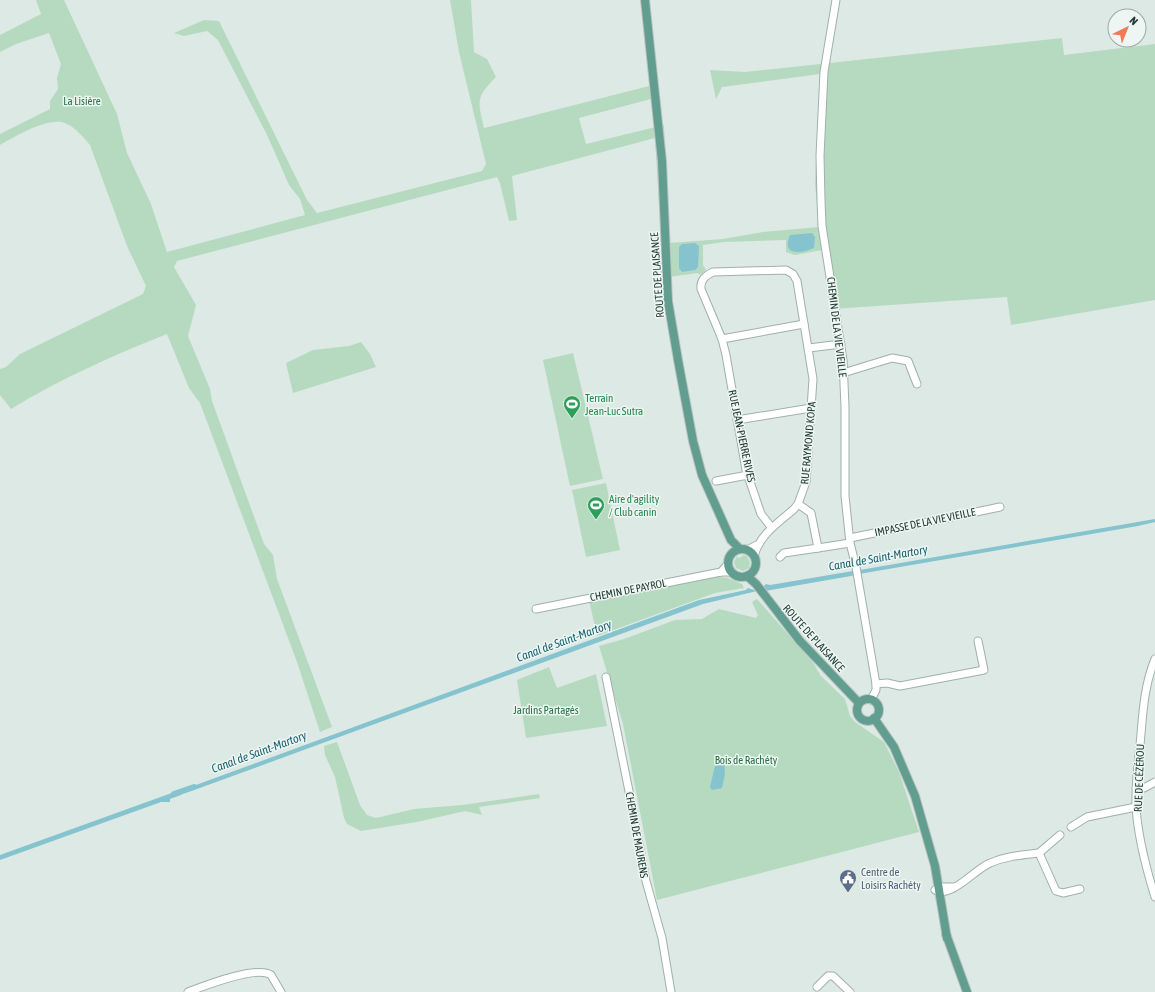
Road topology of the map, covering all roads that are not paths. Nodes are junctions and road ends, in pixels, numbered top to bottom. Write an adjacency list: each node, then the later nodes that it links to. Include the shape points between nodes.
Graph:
1 (645, 0): 16 (main road, ROUTE DE PLAISANCE, via 660,138 671,319 698,461 707,488)
2 (836, 0): 5 (street, CHEMIN DE LA VIE VIEILLE, via 824,72 820,156 822,226)
3 (804, 324): 4 (street); 4 (street, RUE JEAN-PIERRE RIVES, via 797,281 793,274 786,270 713,272 704,276 700,283); 6 (street, RUE RAYMOND KOPA)
4 (722, 339): 10 (street, RUE JEAN-PIERRE RIVES)
5 (841, 344): 6 (street); 7 (street, CHEMIN DE LA VIE VIEILLE)
6 (809, 348): 9 (street, RUE RAYMOND KOPA, via 813,379)
7 (843, 373): 8 (street, via 892,358 908,361); 17 (street, CHEMIN DE LA VIE VIEILLE, via 844,496)
8 (917, 384)
9 (811, 408): 10 (street); 13 (street, RUE RAYMOND KOPA, via 806,482)
10 (737, 420): 11 (street, RUE JEAN-PIERRE RIVES)
11 (748, 476): 12 (street); 15 (street, RUE JEAN-PIERRE RIVES, via 761,514)
12 (716, 481)
13 (798, 504): 15 (street, RUE RAYMOND KOPA); 19 (street, via 811,513)
14 (1000, 507): 17 (street, IMPASSE DE LA VIE VIEILLE)
15 (772, 528): 18 (street, RUE RAYMOND KOPA)
16 (731, 540): 20 (main road, ROUTE DE PLAISANCE); 21 (main road, ROUTE DE PLAISANCE)
17 (850, 540): 19 (street, IMPASSE DE LA VIE VIEILLE); 30 (street, CHEMIN DE LA VIE VIEILLE)
18 (757, 545): 20 (street, RUE RAYMOND KOPA); 22 (street, RUE RAYMOND KOPA)
19 (818, 548): 23 (street, IMPASSE DE LA VIE VIEILLE, via 784,553)
20 (744, 550): 21 (main road); 22 (main road)
21 (732, 553): 24 (main road)
22 (754, 556): 25 (main road, via 756,566)
23 (780, 557)
24 (730, 568): 25 (main road, via 738,576); 26 (street, CHEMIN DE PAYROL, via 721,572)
25 (750, 574): 32 (main road, ROUTE DE PLAISANCE, via 800,641)
26 (536, 609)
27 (978, 641): 30 (street, via 984,670 900,686)
28 (1155, 659): 35 (street, RUE DE CÉZÉROU, via 1144,703)
29 (606, 677): 46 (street, CHEMIN DE MAURENS, via 646,881 662,938)
30 (876, 684): 31 (street, CHEMIN DE LA VIE VIEILLE)
31 (871, 700): 32 (main road, via 865,699); 33 (main road, via 878,710)
32 (859, 703): 33 (main road, via 857,709 861,718)
33 (874, 718): 41 (main road, via 894,747 906,772 920,813)
34 (1155, 782): 35 (street, via 1144,788)
35 (1136, 788): 36 (street, RUE DE CÉZÉROU)
36 (1136, 807): 37 (street, via 1087,817); 42 (street, RUE DE CÉZÉROU, via 1142,849)
37 (1071, 827)
38 (1060, 835): 39 (street)
39 (1039, 853): 40 (street, via 1056,890 1063,893); 41 (street, via 1011,856 989,863 961,884)
40 (1080, 888)
41 (938, 890): 48 (main road, via 948,938)
42 (1155, 897)
43 (817, 987): 47 (street, via 828,976 833,976)
44 (188, 992): 45 (street, via 221,980 267,972 272,975)
45 (281, 992)
46 (671, 992)
47 (850, 992)
48 (967, 992)

